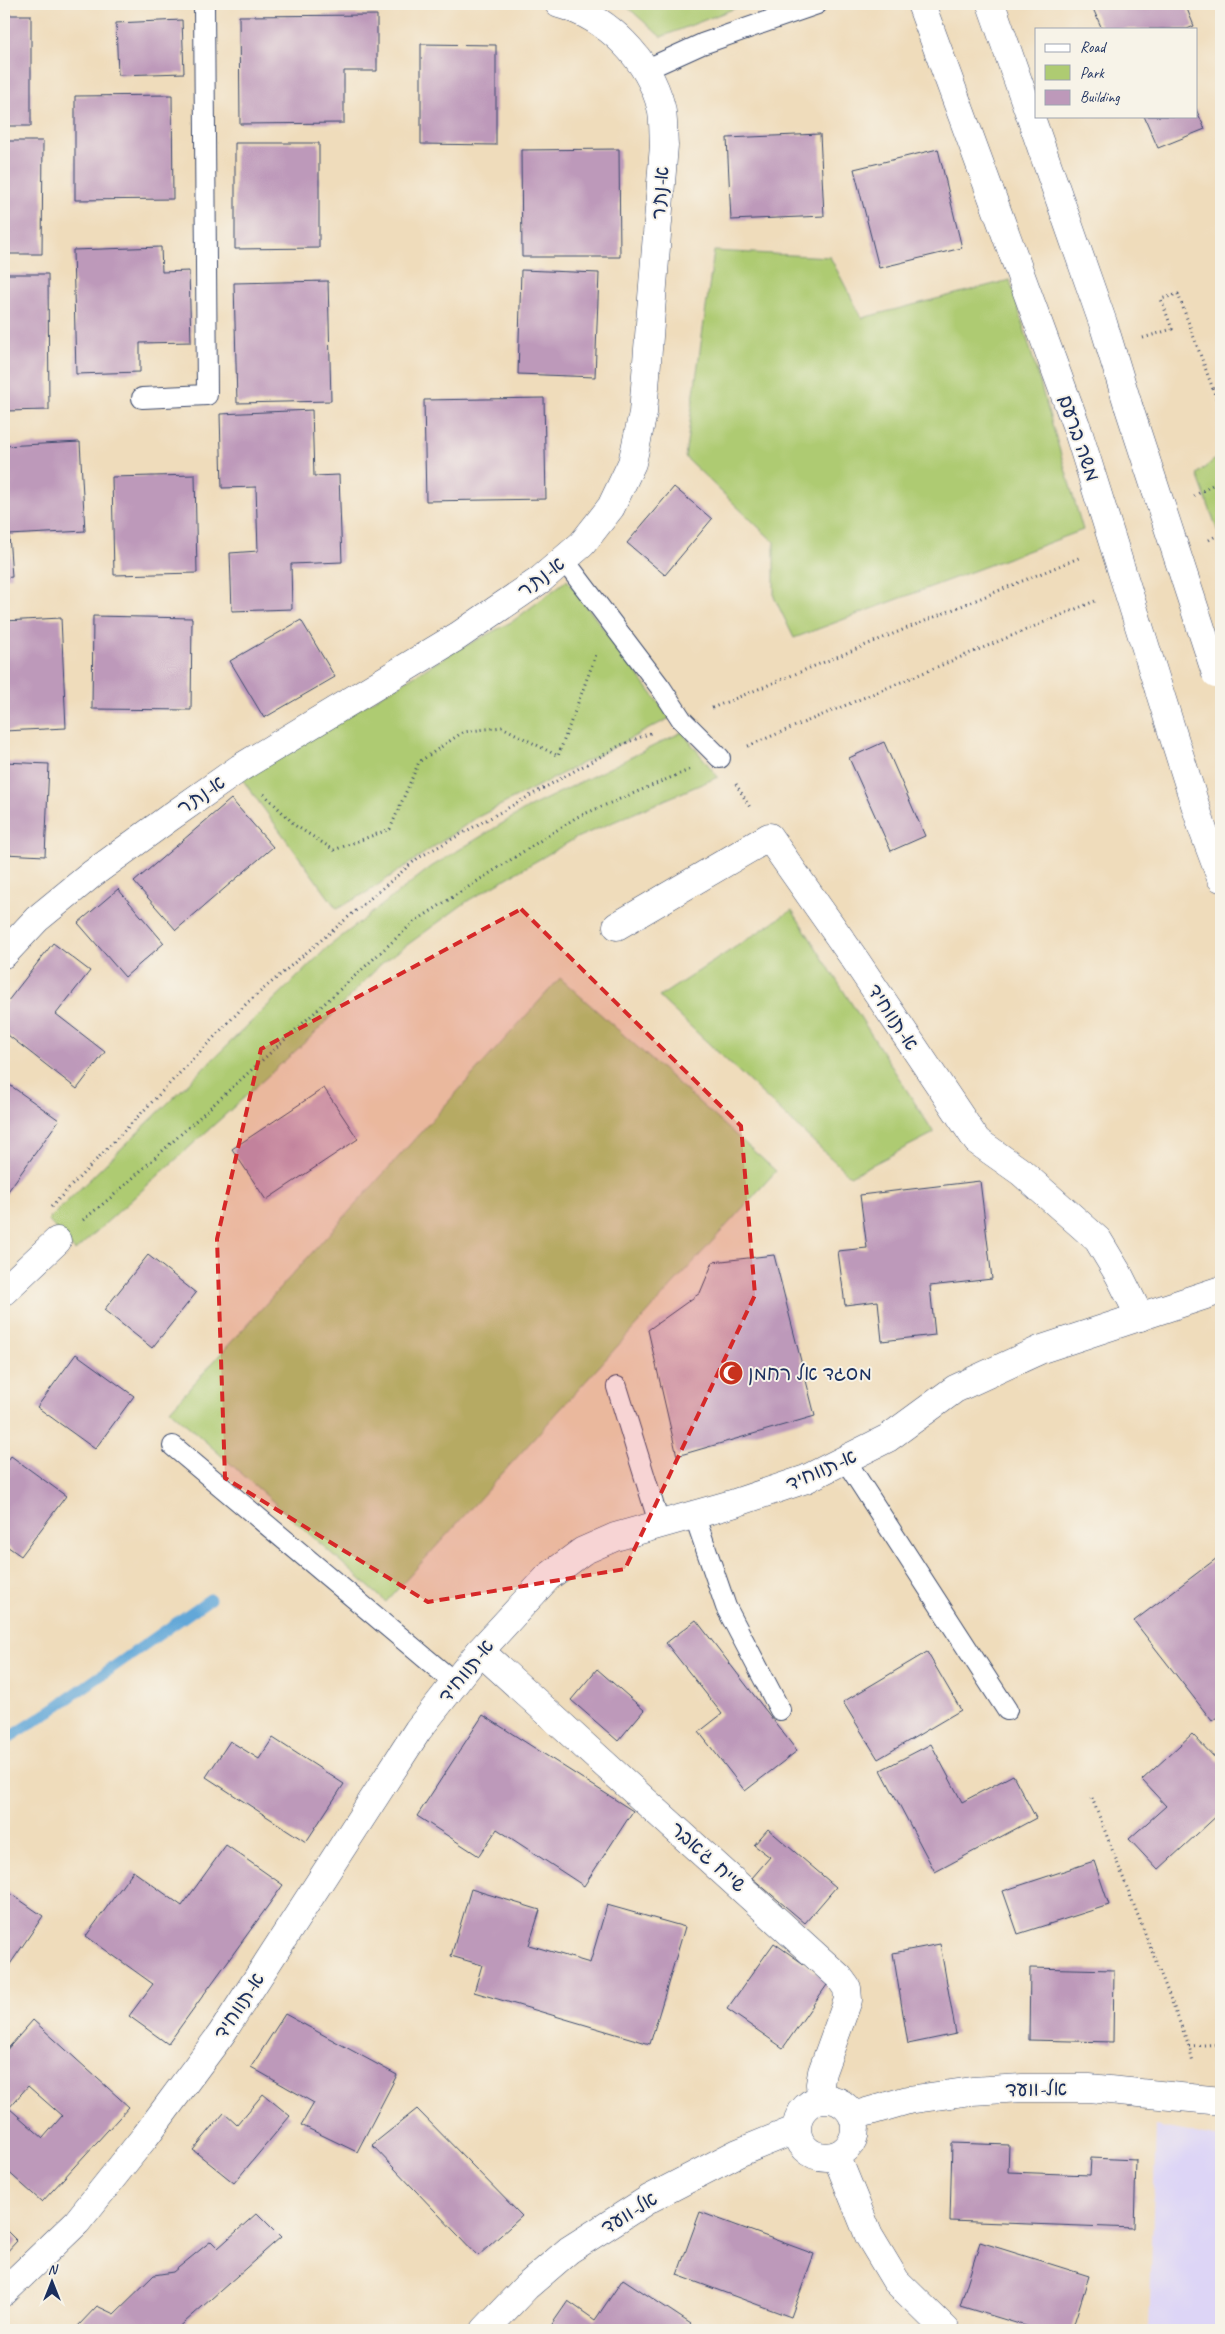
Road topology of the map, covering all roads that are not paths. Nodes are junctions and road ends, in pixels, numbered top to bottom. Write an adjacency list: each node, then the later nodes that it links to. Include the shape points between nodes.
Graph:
1 (204, 4): 7 (lane, via 207,395)
2 (559, 4): 6 (street, א-נת'ר, via 573,8 620,37)
3 (816, 4): 6 (lane, via 702,44)
4 (921, 4): 11 (street, משה ברעם, bridge, via 1077,428 1203,830)
5 (990, 4): 9 (street, bridge, via 1103,323)
6 (647, 69): 8 (street, א-נת'ר, via 661,107 664,145 643,413 632,462 611,507 582,544)
7 (142, 398)
8 (564, 560): 10 (lane, via 682,720); 13 (street, א-נת'ר, via 458,636 240,768 92,874 37,919)
9 (1219, 681)
10 (720, 758)
11 (1221, 878)
12 (617, 926): 17 (street, א-תווחיד, via 769,837 977,1141 1021,1172 1098,1240)
13 (4, 954)
14 (57, 1241): 16 (street)
15 (1221, 1290): 17 (street, א-תווחיד)
16 (4, 1291)
17 (1140, 1317): 20 (street, א-תווחיד, via 1042,1349 954,1389 888,1438)
18 (617, 1387): 22 (lane)
19 (172, 1446): 24 (lane)
20 (846, 1461): 21 (street, א-תווחיד, via 806,1479); 26 (lane)
21 (694, 1514): 22 (street, א-תווחיד); 25 (lane, via 726,1608)
22 (659, 1523): 23 (street, א-תווחיד, via 615,1537 583,1552 548,1577)
23 (480, 1651): 24 (street, א-תווחיד); 27 (street, שייח' ג'אבר, via 839,1977 847,1988 848,2000 822,2072)
24 (455, 1683): 32 (street, א-תווחיד, via 418,1730 222,2033 77,2222)
25 (780, 1710)
26 (1007, 1710)
27 (822, 2098): 29 (street, via 841,2102); 30 (street, via 804,2108 798,2116)
28 (1211, 2100): 29 (street, אל-וועד, via 1089,2088 1022,2088 908,2100)
29 (853, 2116): 31 (street, via 854,2134 844,2151)
30 (797, 2129): 31 (street, via 808,2152 827,2157); 33 (street, אל-וועד, via 738,2153 649,2199 569,2250 526,2287)
31 (836, 2155): 34 (street, via 869,2236 896,2281)
32 (4, 2292)
33 (485, 2330)
34 (946, 2330)

